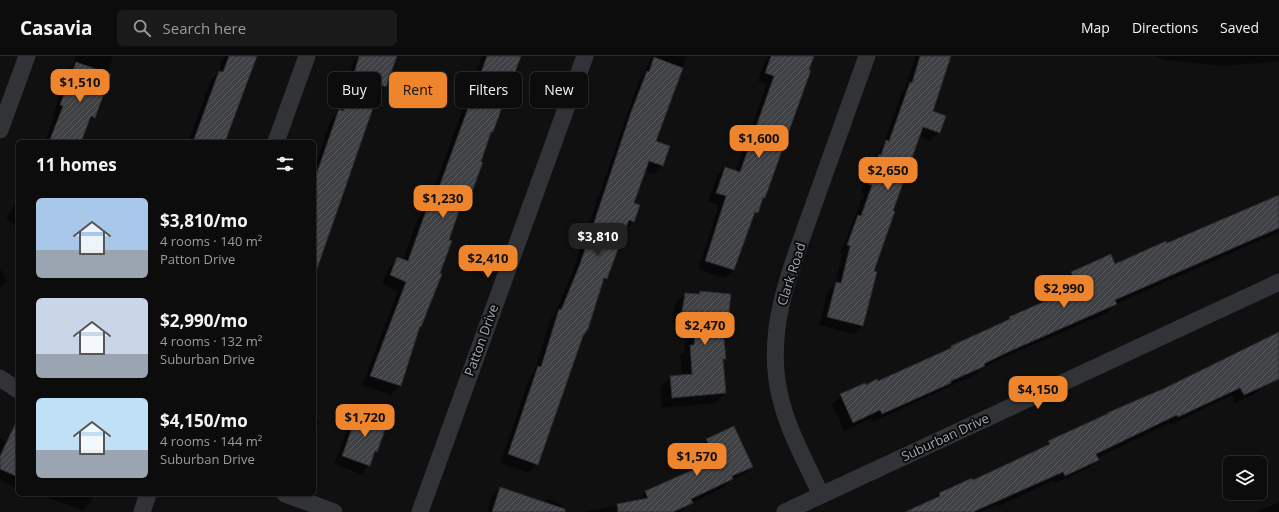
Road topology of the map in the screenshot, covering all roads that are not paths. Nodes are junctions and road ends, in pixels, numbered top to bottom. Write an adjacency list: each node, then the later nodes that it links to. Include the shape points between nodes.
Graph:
1 (27, 56): 5 (street)
2 (307, 56): 6 (street)
3 (585, 56): 15 (street, Patton Drive)
4 (867, 56): 10 (street, Clark Road, via 787,280 777,319 775,361 781,401 791,430)
5 (0, 130)
6 (277, 140)
7 (1279, 282): 10 (street, Suburban Drive)
8 (0, 378): 9 (street)
9 (16, 389)
10 (821, 495): 16 (street, Suburban Drive)
11 (147, 496): 13 (street)
12 (290, 496): 14 (street)
13 (142, 512)
14 (334, 512)
15 (420, 512)
16 (785, 512)

